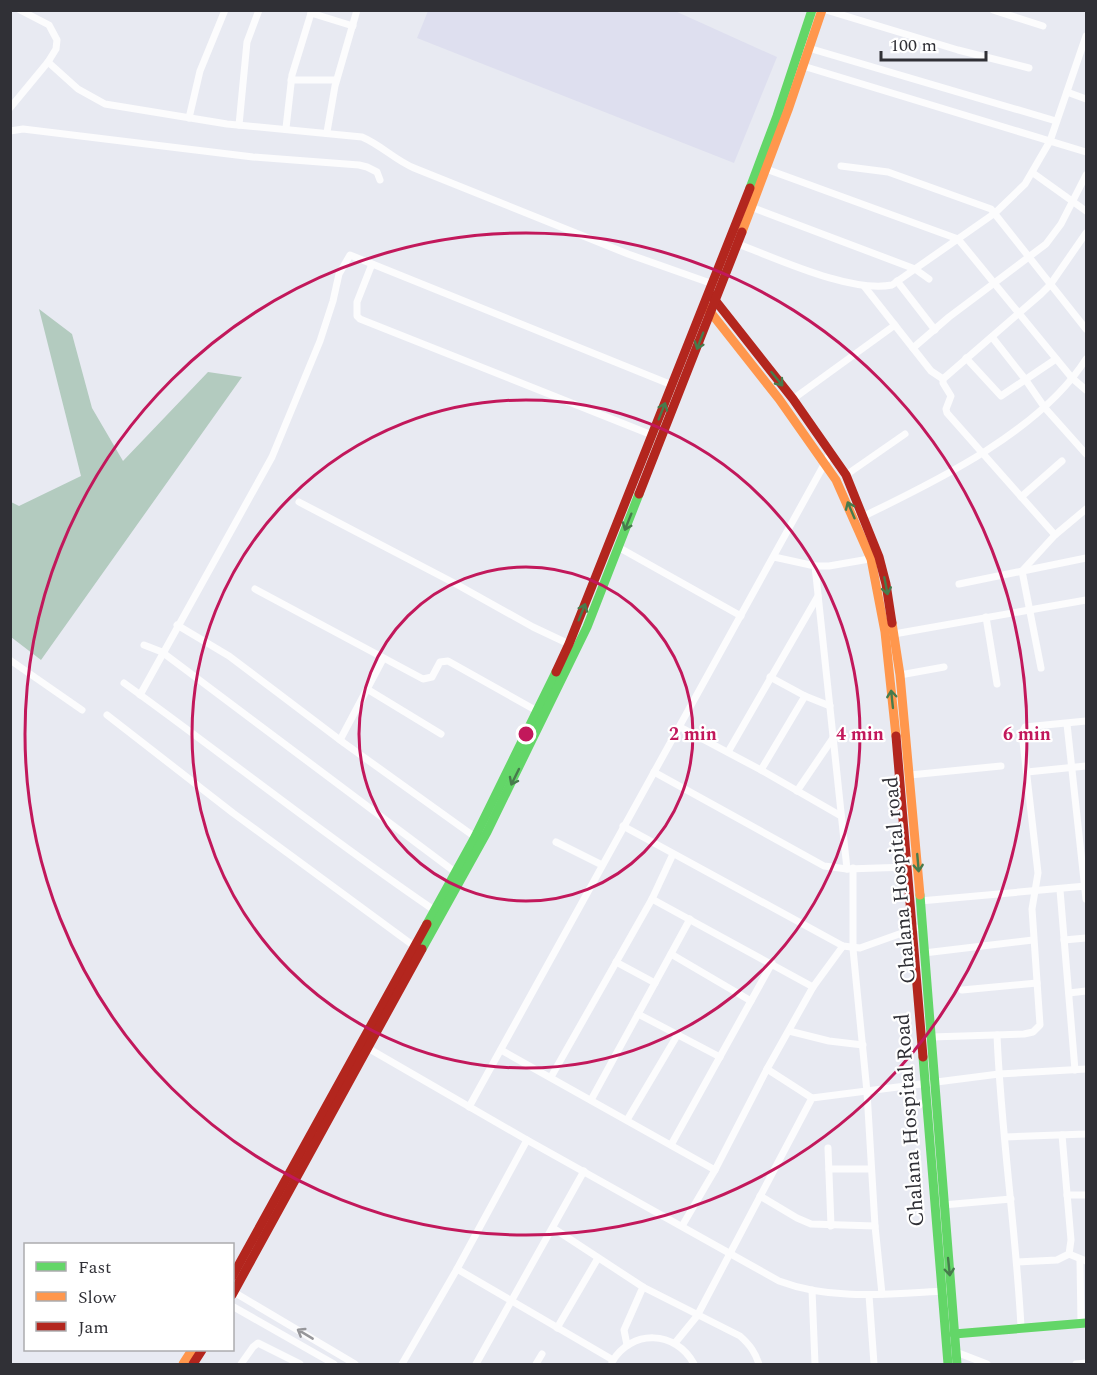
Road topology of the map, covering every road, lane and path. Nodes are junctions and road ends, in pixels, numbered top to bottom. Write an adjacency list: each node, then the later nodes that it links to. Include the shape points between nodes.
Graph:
1 (20, 10): 14 (street, via 49,25 54,33 56,49)
2 (225, 10): 22 (street, via 200,71)
3 (259, 10): 24 (street, via 246,48)
4 (357, 10): 9 (street)
5 (812, 10): 12 (main road)
6 (824, 10): 12 (main road); 16 (street)
7 (993, 10): 10 (street)
8 (312, 12): 9 (street); 17 (street)
9 (353, 26): 18 (street)
10 (1043, 26)
11 (1086, 36): 13 (street)
12 (805, 47): 15 (main road); 23 (street); 52 (main road)
13 (1083, 56): 19 (street)
14 (48, 62): 21 (street); 22 (street, via 78,89 105,104)
15 (803, 66): 28 (street); 31 (main road)
16 (1029, 68)
17 (291, 80): 18 (street); 25 (street)
18 (336, 80): 27 (street)
19 (1067, 92): 20 (street); 23 (street)
20 (1086, 99)
21 (10, 108)
22 (189, 118): 24 (street)
23 (1056, 121): 28 (street)
24 (239, 124): 25 (street)
25 (286, 128): 27 (street)
26 (10, 131): 34 (street, via 23,129 253,157 359,165 377,172)
27 (327, 132): 52 (street, via 375,142 408,165)
28 (1050, 141): 29 (street); 32 (street)
29 (1086, 152)
30 (841, 166): 38 (street, via 888,172)
31 (766, 169): 36 (main road); 40 (street)
32 (1033, 173): 35 (street); 38 (street)
33 (1086, 175): 35 (street)
34 (380, 180)
35 (1072, 202): 37 (street); 44 (street, via 1055,234)
36 (751, 207): 41 (main road); 46 (street)
37 (1086, 211)
38 (995, 213): 40 (street); 44 (street)
39 (1086, 233): 42 (street)
40 (958, 239): 46 (street); 49 (street)
41 (738, 244): 51 (street); 52 (main road)
42 (1078, 245): 43 (street); 50 (street)
43 (1086, 251)
44 (1029, 258): 49 (street); 50 (street)
45 (372, 264): 66 (street); 71 (street, via 356,308 360,319); 96 (street, via 350,255 339,274 320,341 285,430)
46 (915, 269): 47 (street); 48 (street)
47 (929, 279)
48 (897, 281): 51 (street, via 892,285); 57 (street)
49 (993, 283): 54 (street); 57 (street)
50 (1050, 285): 54 (street); 56 (street)
51 (864, 286): 55 (street)
52 (713, 292): 53 (main road); 68 (main road, Chalana Hospital road, one-way to 68)
53 (708, 309): 66 (main road); 76 (main road, Chalana Hospital Road); 83 (main road, one-way to 83)
54 (1019, 313): 58 (street); 61 (street)
55 (895, 325): 59 (street); 68 (street)
56 (1086, 329)
57 (935, 330): 59 (street)
58 (992, 337): 60 (street); 65 (street)
59 (913, 348): 64 (street, via 931,371)
60 (966, 358): 64 (street); 65 (street, via 1001,396)
61 (1056, 359): 63 (street); 65 (street)
62 (1086, 359): 63 (street)
63 (1072, 378): 67 (street); 69 (street)
64 (943, 379): 73 (street, via 951,396 947,413)
65 (1025, 379): 69 (street)
66 (672, 386): 71 (main road, one-way to 66)
67 (1086, 390)
68 (793, 399): 72 (main road, Chalana Hospital road)
69 (1045, 408): 73 (street); 74 (street)
70 (905, 434): 77 (street)
71 (652, 435): 98 (main road, one-way to 71)
72 (831, 452): 76 (street); 77 (main road, Chalana Hospital road)
73 (981, 453): 78 (street); 81 (street, via 927,486)
74 (1086, 454)
75 (1062, 461): 78 (street)
76 (825, 465): 84 (street); 85 (main road, Chalana Hospital Road, one-way to 76, via 843,492)
77 (846, 475): 81 (main road, Chalana Hospital road)
78 (1021, 497): 82 (street)
79 (299, 502): 98 (street)
80 (1086, 509): 82 (street)
81 (864, 516): 85 (main road, Chalana Hospital road)
82 (1055, 535): 88 (street)
83 (618, 547): 94 (street); 172 (main road, one-way to 172, via 587,627 502,803)
84 (774, 557): 87 (street); 94 (street)
85 (875, 558): 87 (street); 97 (main road, Chalana Hospital road, one-way to 97); 137 (main road, Chalana Hospital Road, one-way to 85)
86 (1086, 558): 88 (street)
87 (815, 566): 91 (street)
88 (1023, 571): 89 (street); 93 (street)
89 (959, 584)
90 (255, 589): 101 (street)
91 (818, 596): 106 (street); 112 (street)
92 (1086, 600): 93 (street)
93 (1030, 609): 95 (street); 104 (street)
94 (741, 616): 118 (street)
95 (986, 617): 97 (street); 108 (street)
96 (177, 625): 100 (street); 121 (street, via 229,656)
97 (894, 634): 105 (main road, Chalana Hospital road)
98 (569, 644): 114 (main road)
99 (144, 645): 100 (street)
100 (162, 652): 110 (street); 139 (street)
101 (383, 658): 109 (street); 114 (street, via 423,679 432,677 440,662 448,661)
102 (10, 660): 113 (street)
103 (944, 667): 105 (street)
104 (1041, 668)
105 (900, 675): 129 (main road, Chalana Hospital road)
106 (770, 676): 111 (street); 122 (street)
107 (123, 683): 110 (street)
108 (996, 684)
109 (367, 689): 119 (street); 121 (street)
110 (140, 695): 146 (street)
111 (805, 696): 112 (street); 126 (street)
112 (830, 706): 120 (street)
113 (82, 710)
114 (537, 711): 133 (main road)
115 (107, 715): 152 (street)
116 (1086, 721): 117 (street)
117 (1067, 724): 125 (street); 128 (street, via 1025,727)
118 (680, 727): 122 (street); 127 (street)
119 (441, 734)
120 (833, 738): 130 (street); 131 (street)
121 (340, 740): 133 (street)
122 (728, 752): 126 (street)
123 (1001, 766): 129 (street)
124 (1086, 766): 125 (street)
125 (1072, 768): 128 (street); 140 (street)
126 (761, 770): 130 (street)
127 (654, 772): 132 (street); 138 (street, via 824,866)
128 (1027, 772): 142 (street, via 1038,873)
129 (909, 775): 145 (main road, Chalana Hospital road, one-way to 145)
130 (797, 791): 131 (street)
131 (841, 816): 138 (street)
132 (623, 825): 135 (street); 136 (street)
133 (475, 837): 139 (main road)
134 (556, 842): 136 (street)
135 (673, 854): 144 (street); 153 (street)
136 (602, 865): 173 (street)
137 (909, 867): 138 (street); 148 (main road, Chalana Hospital Road)
138 (850, 869): 154 (street)
139 (455, 872): 146 (main road)
140 (1086, 887): 141 (street); 143 (street)
141 (1060, 890): 142 (street); 151 (street)
142 (1035, 892): 145 (street); 150 (street)
143 (1086, 898)
144 (652, 899): 147 (street); 157 (street)
145 (920, 901): 148 (main road, Chalana Hospital road)
146 (434, 910): 152 (main road)
147 (690, 919): 156 (street); 158 (street)
148 (918, 927): 154 (street); 155 (main road, Chalana Hospital road); 180 (main road, Chalana Hospital Road)
149 (1086, 938): 151 (street)
150 (1033, 940): 155 (street); 160 (street)
151 (1064, 940): 164 (street)
152 (414, 946): 172 (main road)
153 (843, 946): 154 (street); 161 (street)
154 (853, 949): 171 (street)
155 (924, 953): 170 (main road, Chalana Hospital road)
156 (671, 954): 159 (street); 165 (street)
157 (616, 962): 159 (street); 179 (street)
158 (772, 963): 161 (street); 165 (street)
159 (655, 983): 166 (street)
160 (1037, 983): 162 (street); 169 (street, via 1037,1030)
161 (813, 987): 167 (street)
162 (962, 990)
163 (1086, 991): 164 (street)
164 (1069, 993): 176 (street)
165 (751, 1001): 174 (street)
166 (638, 1014): 168 (street); 183 (street)
167 (789, 1031): 171 (street); 175 (street)
168 (678, 1034): 174 (street); 185 (street)
169 (997, 1035): 170 (street); 178 (street)
170 (931, 1037): 180 (main road, Chalana Hospital road)
171 (862, 1045): 181 (street)
172 (364, 1046): 184 (street); 211 (main road); 214 (main road)
173 (501, 1050): 179 (street); 184 (street)
174 (720, 1057): 190 (street)
175 (767, 1069): 182 (street); 194 (street)
176 (1075, 1070): 177 (street); 178 (street)
177 (1086, 1070)
178 (999, 1074): 180 (street); 188 (street)
179 (551, 1077): 183 (street)
180 (930, 1082): 181 (street); 200 (main road, Chalana Hospital road); 215 (main road, Chalana Hospital Road)
181 (867, 1092): 182 (street); 193 (street)
182 (812, 1098): 198 (street)
183 (591, 1100): 185 (street)
184 (469, 1107): 189 (street)
185 (627, 1120): 190 (street)
186 (1086, 1134): 187 (street)
187 (1062, 1135): 188 (street); 196 (street)
188 (1005, 1137): 199 (street)
189 (527, 1140): 195 (street); 210 (street)
190 (671, 1145): 194 (street)
191 (828, 1148): 192 (street)
192 (829, 1169): 193 (street); 202 (street)
193 (872, 1169): 203 (street)
194 (715, 1170): 201 (street)
195 (584, 1171): 201 (street); 204 (street)
196 (1067, 1195): 197 (street); 206 (street)
197 (1086, 1195)
198 (760, 1196): 202 (street, via 811,1224); 205 (street)
199 (1011, 1199): 200 (street); 209 (street)
200 (943, 1205): 215 (main road, Chalana Hospital road, one-way to 215)
201 (682, 1226): 205 (street)
202 (831, 1226): 203 (street)
203 (875, 1226): 217 (street)
204 (553, 1228): 207 (street); 219 (street)
205 (730, 1254): 213 (street, via 779,1281); 221 (street)
206 (1069, 1254): 208 (street); 209 (street, via 1057,1260)
207 (598, 1258): 212 (street); 224 (street)
208 (1083, 1261): 222 (street)
209 (1017, 1262): 223 (street)
210 (457, 1269): 219 (street); 241 (street)
211 (234, 1274)
212 (643, 1287): 221 (street); 227 (street, via 624,1330)
213 (812, 1290): 218 (street); 245 (street)
214 (234, 1291)
215 (946, 1291): 217 (street); 225 (main road, Chalana Hospital road); 247 (main road, Chalana Hospital Road)
216 (234, 1294): 240 (street, one-way to 216)
217 (882, 1294): 218 (street)
218 (869, 1295): 246 (street)
219 (510, 1301): 224 (street); 234 (street)
220 (234, 1307): 239 (street)
221 (697, 1316): 226 (street); 244 (street, via 740,1336 750,1345)
222 (1083, 1323): 223 (main road)
223 (1021, 1327): 225 (main road)
224 (557, 1328): 232 (street)
225 (954, 1334): 230 (main road, Chalana Hospital road)
226 (675, 1343): 227 (street, via 654,1337); 243 (street)
227 (627, 1345): 232 (street)
228 (191, 1351): 235 (main road)
229 (201, 1351): 236 (main road)
230 (956, 1352): 248 (main road, Chalana Hospital road); 249 (street)
231 (542, 1354): 242 (street)
232 (612, 1362)
233 (1086, 1363): 250 (street)
234 (477, 1364)
235 (183, 1365)
236 (193, 1365)
237 (241, 1365): 238 (street, via 258,1343)
238 (300, 1365)
239 (334, 1365)
240 (355, 1365)
241 (402, 1365)
242 (536, 1365)
243 (694, 1365)
244 (759, 1365)
245 (815, 1365)
246 (874, 1365)
247 (948, 1365)
248 (957, 1365)
249 (987, 1365)
250 (1076, 1365)

